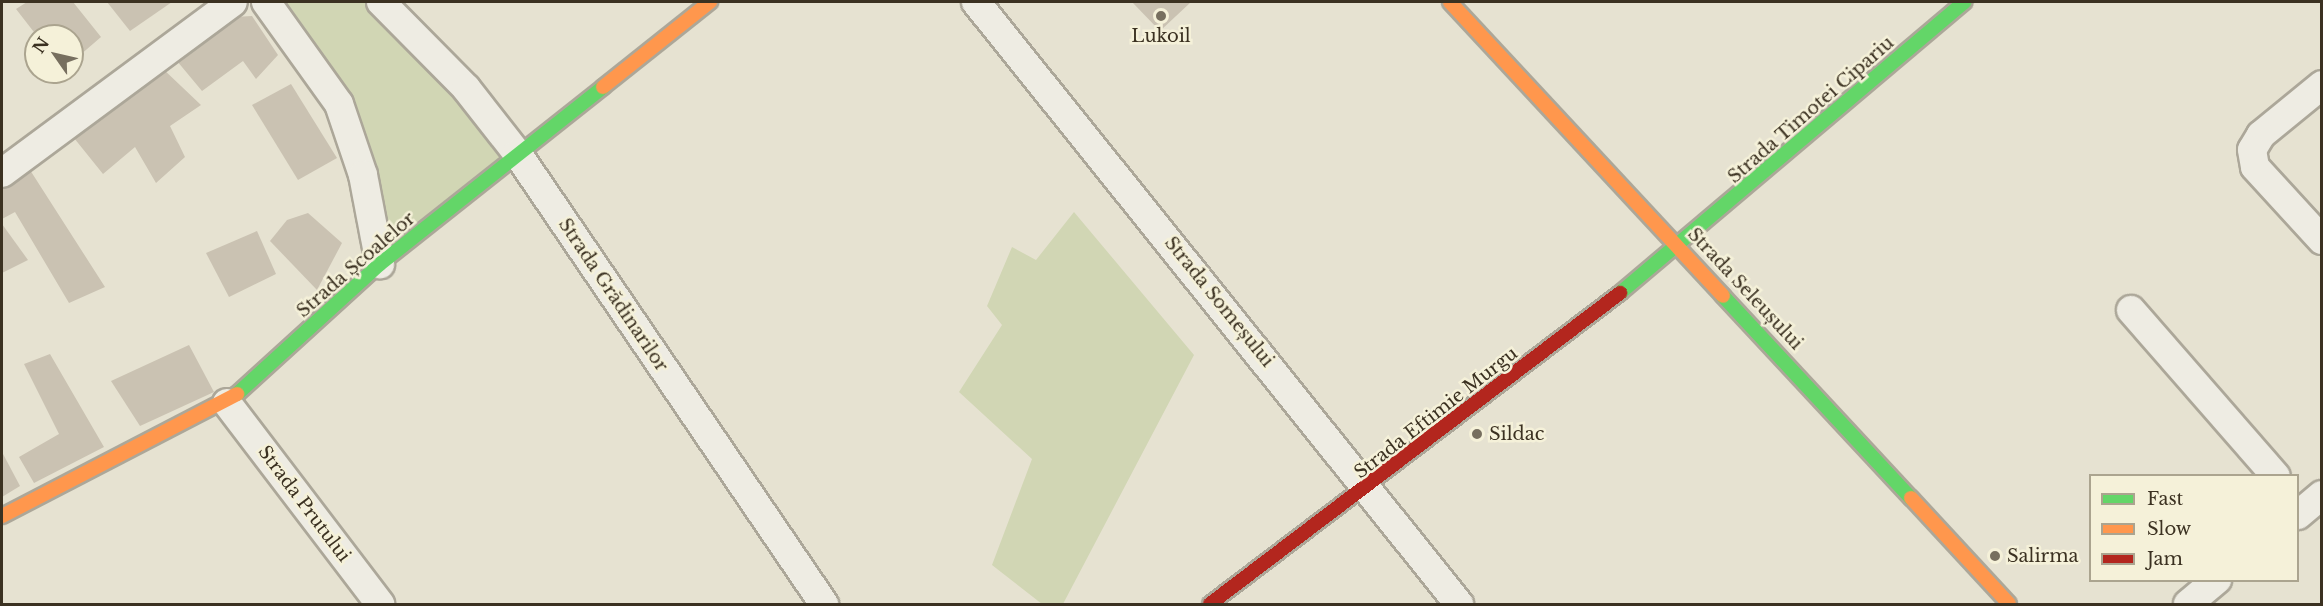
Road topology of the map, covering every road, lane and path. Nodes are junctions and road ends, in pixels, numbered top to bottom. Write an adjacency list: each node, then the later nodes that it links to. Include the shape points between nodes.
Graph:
1 (233, 2): 10 (street)
2 (266, 2): 13 (street, via 339,104 363,174)
3 (381, 2): 9 (street, Strada Grădinarilor, via 466,88)
4 (710, 2): 9 (street, Strada Școalelor)
5 (976, 2): 17 (street, Strada Someșului)
6 (1450, 2): 12 (street, Strada Seleușului)
7 (1964, 2): 12 (street, Strada Timotei Cipariu)
8 (2322, 85): 11 (street, via 2261,135 2252,150 2255,167)
9 (517, 153): 13 (street, Strada Școalelor); 21 (street, Strada Grădinarilor)
10 (2, 173)
11 (2322, 240)
12 (1681, 246): 17 (street, Strada Eftimie Murgu); 24 (street, Strada Seleușului)
13 (380, 264): 15 (street, Strada Școalelor)
14 (2131, 310): 16 (street)
15 (227, 404): 18 (street, Strada Școalelor); 20 (street, Strada Prutului)
16 (2274, 474)
17 (1370, 487): 22 (street, Strada Eftimie Murgu); 23 (street, Strada Someșului)
18 (2, 516)
19 (2215, 582): 25 (street)
20 (380, 604)
21 (824, 604)
22 (1210, 604)
23 (1459, 604)
24 (2009, 604)
25 (2188, 604)

